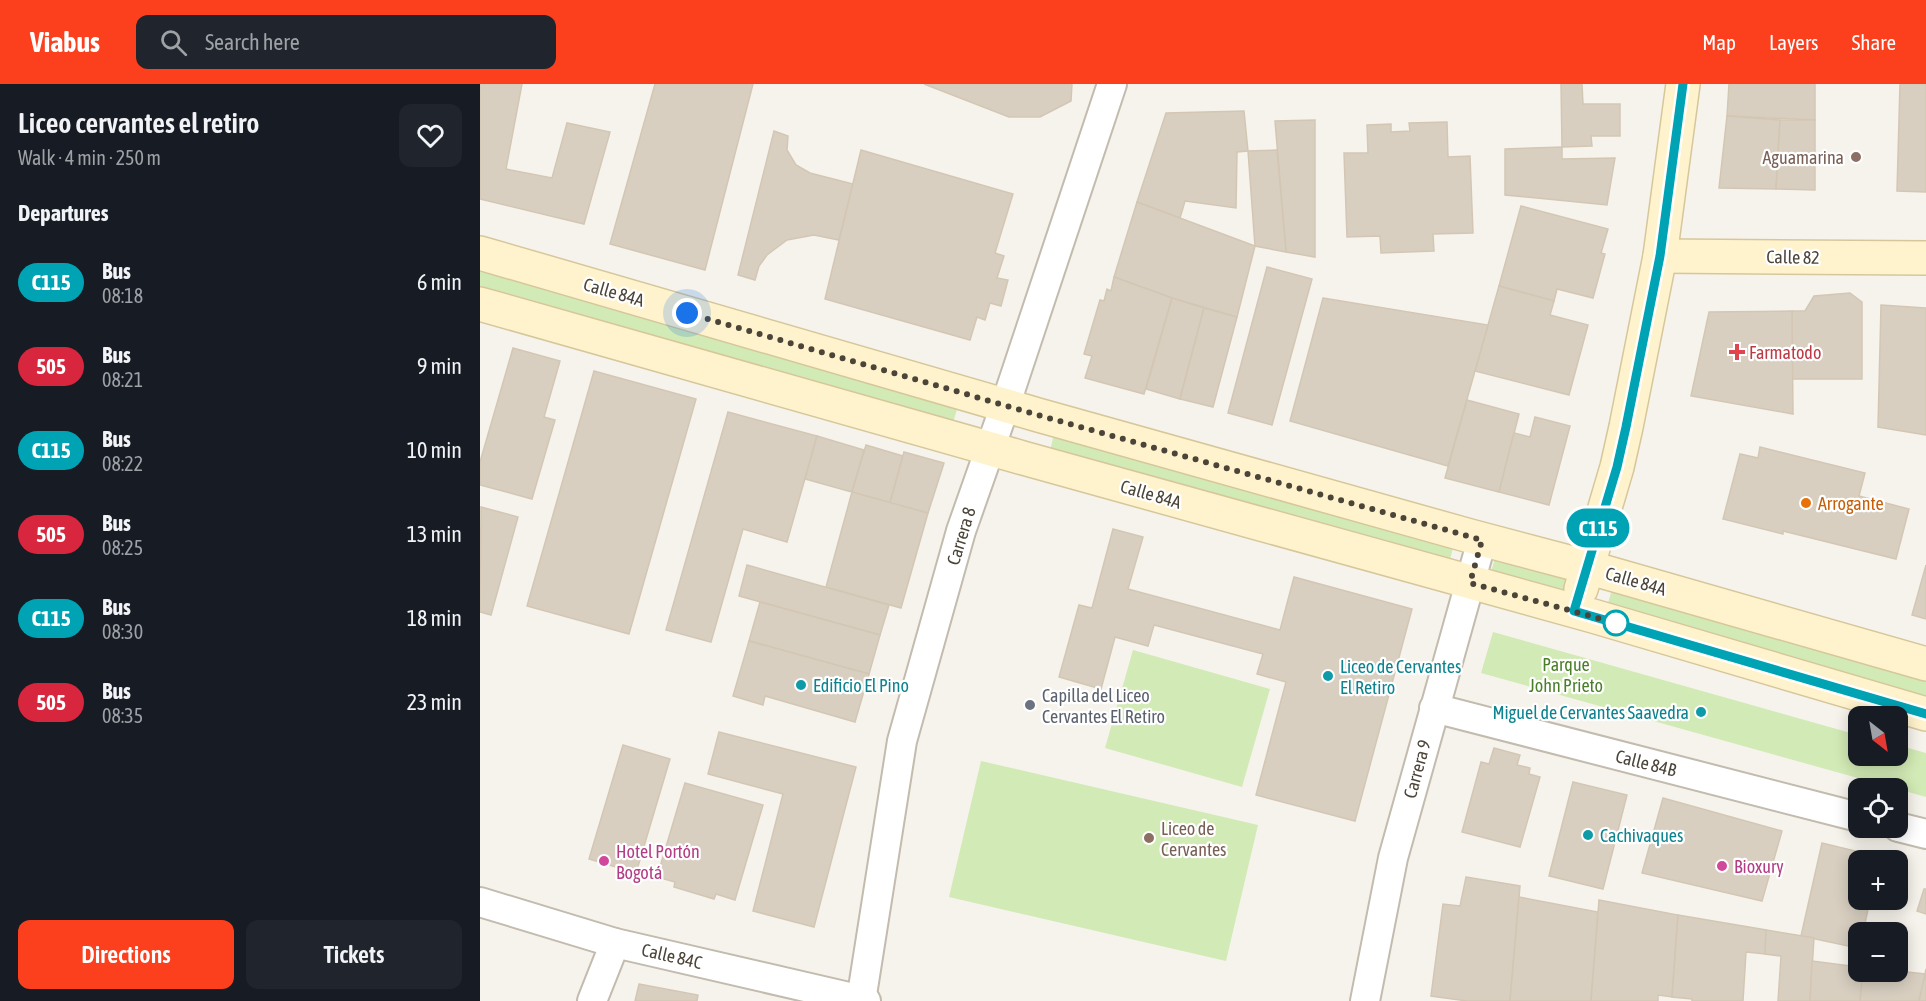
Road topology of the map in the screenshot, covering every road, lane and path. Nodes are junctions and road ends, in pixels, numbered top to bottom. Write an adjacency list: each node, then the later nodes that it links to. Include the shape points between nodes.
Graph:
1 (1112, 84): 7 (street, Carrera 8)
2 (1683, 84): 4 (street)
3 (480, 253): 7 (street, Calle 84A)
4 (1660, 256): 5 (street, Calle 82); 10 (street, via 1617,467)
5 (1926, 258)
6 (480, 304): 8 (street, Calle 84A)
7 (1005, 406): 8 (street, Carrera 8); 9 (street, Calle 84A)
8 (990, 449): 11 (street, Calle 84A); 22 (street, Carrera 8, via 961,531 902,741)
9 (1482, 540): 10 (street, Calle 84A); 11 (street, Carrera 9)
10 (1587, 567): 12 (street); 13 (street, Calle 84A)
11 (1470, 583): 12 (street, Calle 84A); 14 (street, Carrera 9)
12 (1574, 611): 15 (street, Calle 84A)
13 (1926, 664)
14 (1434, 708): 16 (street, Calle 84B); 24 (street, Carrera 9, via 1393,858)
15 (1926, 714)
16 (1848, 814)
17 (1908, 830): 18 (street)
18 (1926, 834)
19 (480, 902): 20 (street, Calle 84C)
20 (615, 943): 21 (street); 22 (street, Calle 84C)
21 (592, 1001)
22 (861, 1001): 23 (street, Calle 84C)
23 (866, 1001)
24 (1365, 1001)

